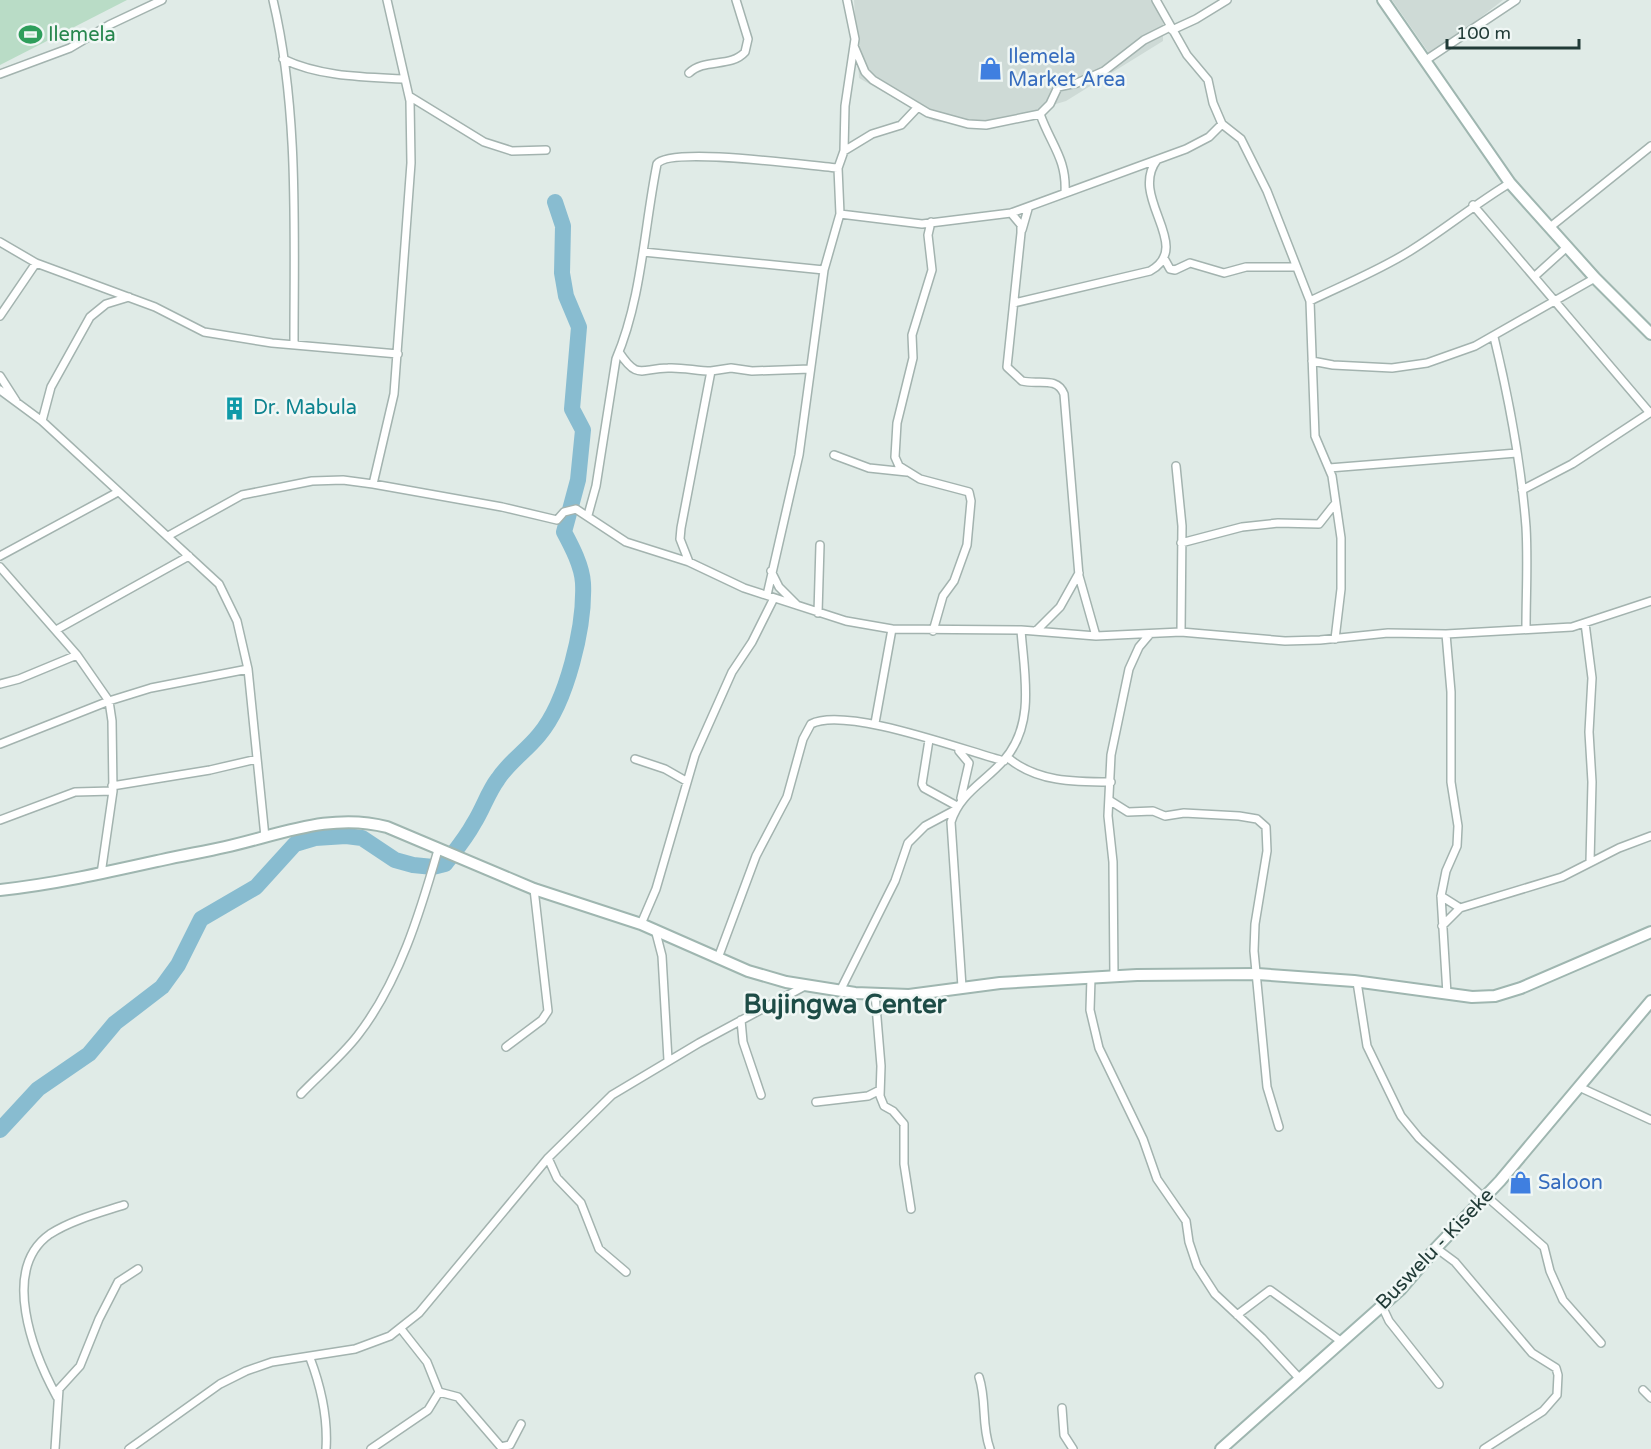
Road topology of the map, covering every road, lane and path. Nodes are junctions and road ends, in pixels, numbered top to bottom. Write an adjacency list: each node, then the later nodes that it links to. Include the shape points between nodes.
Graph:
1 (162, 0): 16 (street, via 70,48)
2 (273, 0): 12 (street)
3 (387, 0): 18 (street)
4 (736, 0): 15 (street, via 748,39 745,52 735,59 697,65)
5 (847, 0): 11 (street, via 854,24)
6 (1156, 0): 10 (street)
7 (1227, 0): 10 (street, via 1196,20)
8 (1383, 0): 13 (street)
9 (1516, 0): 13 (street)
10 (1171, 29): 21 (street, via 1144,40 1104,71 1058,87); 22 (street, via 1208,80)
11 (854, 46): 20 (street, via 865,72); 25 (street, via 845,106)
12 (283, 59): 14 (street); 17 (street)
13 (1426, 60): 28 (street)
14 (298, 66): 17 (street); 18 (street, via 360,77)
15 (688, 73)
16 (0, 74)
17 (285, 75): 53 (street, via 296,234)
18 (405, 79): 19 (street)
19 (409, 96): 24 (street, via 484,142 512,151); 55 (street, via 411,164)
20 (918, 107): 21 (street, via 968,124 986,125); 25 (street, via 901,124 872,134)
21 (1040, 114): 29 (street, via 1064,166)
22 (1222, 124): 26 (street, via 1209,137); 42 (street, via 1241,139 1267,191)
23 (1651, 146): 35 (street)
24 (546, 150)
25 (844, 151): 27 (street)
26 (1157, 160): 29 (street); 40 (street, via 1148,178 1166,245)
27 (838, 168): 33 (street); 39 (street, via 703,155 663,158 657,164 651,189)
28 (1510, 183): 30 (street); 35 (street)
29 (1065, 193): 31 (street)
30 (1473, 205): 44 (street); 47 (street, via 1411,251)
31 (1028, 209): 32 (street); 36 (street)
32 (1011, 213): 34 (street); 36 (street, via 1021,225)
33 (840, 214): 34 (street); 43 (street)
34 (931, 222): 68 (street, via 928,236 932,270 912,335 913,357 895,441 898,466)
35 (1549, 228): 38 (street)
36 (1021, 233): 48 (street)
37 (0, 242): 41 (street)
38 (1567, 247): 44 (street); 45 (street)
39 (643, 252): 43 (street); 54 (street)
40 (1165, 260): 42 (street, via 1170,269 1190,263 1224,273 1246,267); 48 (street, via 1150,272)
41 (36, 263): 46 (street); 50 (street)
42 (1295, 267): 47 (street)
43 (824, 270): 57 (street)
44 (1534, 276): 49 (street)
45 (1595, 278): 49 (street); 51 (street)
46 (129, 297): 53 (street, via 204,332); 63 (street, via 106,304 90,317 51,387)
47 (1310, 301): 56 (street)
48 (1014, 303): 82 (street, via 1007,367 1022,381 1059,385 1066,400)
49 (1556, 303): 52 (street, via 1515,322); 62 (street)
50 (0, 316)
51 (1651, 334)
52 (1494, 337): 56 (street, via 1456,354 1407,368); 64 (street)
53 (294, 343): 55 (street)
54 (619, 352): 58 (street, via 634,369 644,372 666,368); 73 (street)
55 (398, 354): 69 (street, via 394,394)
56 (1312, 361): 67 (street, via 1315,436)
57 (810, 369): 58 (street); 81 (street, via 799,455)
58 (711, 371): 79 (street, via 681,528 680,540)
59 (0, 376): 61 (street)
60 (1, 392): 61 (street)
61 (17, 403): 63 (street)
62 (1650, 412): 70 (street, via 1572,464)
63 (42, 421): 71 (street)
64 (1517, 453): 67 (street); 70 (street)
65 (834, 455): 68 (street, via 869,468)
66 (1176, 466): 75 (street)
67 (1329, 468): 72 (street)
68 (907, 472): 92 (street, via 971,494 964,555 943,596)
69 (373, 484): 73 (street, via 502,507 541,518 556,520 570,509); 74 (street, via 312,481 242,495)
70 (1522, 490): 88 (street, via 1527,558)
71 (118, 492): 74 (street); 78 (street)
72 (1334, 505): 75 (street, via 1319,524 1242,527); 98 (street, via 1341,561)
73 (588, 515): 79 (street, via 626,542)
74 (168, 536): 77 (street)
75 (1181, 543): 94 (street)
76 (820, 545): 86 (street)
77 (189, 555): 90 (street); 100 (street, via 219,584 229,602)
78 (0, 556)
79 (689, 562): 83 (street)
80 (0, 567): 90 (street)
81 (771, 572): 83 (street); 85 (street)
82 (1079, 573): 93 (street, via 1059,607); 97 (street)
83 (770, 597): 85 (street); 110 (street, via 752,642 732,672)
84 (1651, 601): 87 (street)
85 (798, 607): 86 (street)
86 (818, 613): 89 (street)
87 (1585, 623): 88 (street, via 1550,629); 119 (street, via 1592,678)
88 (1526, 628): 96 (street)
89 (892, 629): 92 (street); 103 (street)
90 (56, 630): 99 (street)
91 (1021, 630): 92 (street); 93 (street); 109 (street, via 1026,708)
92 (933, 631)
93 (1036, 631): 97 (street)
94 (1181, 632): 95 (street); 98 (street, via 1286,641)
95 (1150, 634): 97 (street); 111 (street, via 1129,669 1114,737)
96 (1446, 634): 98 (street, via 1388,633); 123 (street, via 1451,692 1451,782 1458,826 1457,846)
97 (1096, 636)
98 (1335, 639)
99 (77, 655): 101 (street); 102 (street)
100 (248, 669): 102 (street, via 151,688); 107 (street)
101 (0, 684)
102 (109, 701): 105 (street); 112 (street)
103 (875, 723): 104 (street); 129 (street, via 823,720 811,724 806,731 786,797 756,856)
104 (928, 740): 106 (street); 114 (street, via 922,784)
105 (0, 744)
106 (958, 750): 109 (street); 114 (street, via 969,764)
107 (257, 759): 112 (street); 117 (street)
108 (635, 759): 110 (street)
109 (1005, 759): 111 (street, via 1042,777); 114 (street)
110 (686, 781): 125 (street, via 656,889)
111 (1111, 782): 113 (street)
112 (112, 788): 115 (street, via 75,792); 120 (street)
113 (1109, 800): 130 (street, via 1128,812 1153,811 1165,816 1208,814 1264,822 1267,851 1254,924); 131 (street)
114 (958, 806): 135 (street, via 951,837); 136 (street, via 925,826 908,843 895,881)
115 (0, 820)
116 (1651, 836): 119 (street)
117 (265, 837): 118 (street, via 327,823 368,822); 120 (street)
118 (438, 850): 122 (street); 145 (street, via 414,928 384,994 358,1035)
119 (1590, 862): 124 (street, via 1562,877)
120 (101, 874): 121 (street, via 40,886)
121 (1, 887)
122 (534, 889): 125 (street); 141 (street, via 548,1011)
123 (1441, 896): 124 (street); 126 (street)
124 (1460, 908): 126 (street)
125 (641, 924): 127 (street)
126 (1442, 926): 138 (street)
127 (655, 929): 129 (street); 142 (street, via 662,956)
128 (1651, 932): 138 (street, via 1495,996)
129 (718, 958): 134 (street, via 766,977)
130 (1257, 974): 131 (street); 133 (street); 149 (street, via 1267,1087)
131 (1114, 977): 132 (street)
132 (1091, 978): 135 (street); 158 (street, via 1090,1010 1100,1048 1143,1139 1157,1179 1186,1221 1197,1266 1215,1294)
133 (1357, 982): 138 (street); 151 (street, via 1368,1046 1401,1116 1419,1138)
134 (807, 986): 136 (street); 140 (street)
135 (962, 987): 137 (street)
136 (840, 991): 137 (street)
137 (875, 994): 144 (street)
138 (1447, 994)
139 (1651, 1001): 143 (street, Buswelu - Kiseke)
140 (741, 1020): 142 (street); 146 (street, via 743,1042)
141 (506, 1047)
142 (669, 1060): 150 (street, via 612,1095)
143 (1579, 1087): 148 (street); 151 (street, Buswelu - Kiseke)
144 (879, 1090): 147 (street, via 868,1096); 153 (street, via 884,1106 904,1124 904,1164)
145 (301, 1094)
146 (761, 1095)
147 (816, 1102)
148 (1651, 1120)
149 (1279, 1127)
150 (548, 1158): 156 (street, via 557,1178 581,1203 599,1249); 159 (street, via 425,1306)
151 (1485, 1197): 154 (street, Buswelu - Kiseke); 161 (street, via 1544,1248 1563,1300)
152 (123, 1205): 168 (street, via 50,1234 36,1246 24,1265 22,1295 29,1336)
153 (911, 1209)
154 (1436, 1248): 157 (street, Buswelu - Kiseke); 179 (street, via 1455,1262 1526,1346 1556,1368 1558,1376 1557,1395 1543,1412)
155 (138, 1269): 168 (street, via 118,1282 86,1356)
156 (626, 1272)
157 (1382, 1306): 160 (street, Buswelu - Kiseke); 165 (street, via 1389,1321)
158 (1238, 1315): 160 (street, via 1270,1290); 164 (street)
159 (400, 1329): 162 (street, via 375,1343); 167 (street, via 427,1362)
160 (1342, 1342): 164 (street, Buswelu - Kiseke)
161 (1601, 1343)
162 (310, 1358): 173 (street, via 272,1362 220,1384); 174 (street, via 320,1387)
163 (979, 1377): 176 (street)
164 (1300, 1379): 178 (street, Buswelu - Kiseke)
165 (1439, 1384)
166 (1643, 1390): 169 (street)
167 (439, 1392): 171 (street, via 458,1396 501,1447 510,1445); 175 (street, via 428,1410)
168 (57, 1397): 172 (street)
169 (1651, 1398)
170 (1062, 1408): 177 (street, via 1064,1435)
171 (521, 1424)
172 (55, 1449)
173 (129, 1449)
174 (326, 1449)
175 (371, 1449)
176 (990, 1449)
177 (1073, 1449)
178 (1221, 1449)
179 (1484, 1449)

